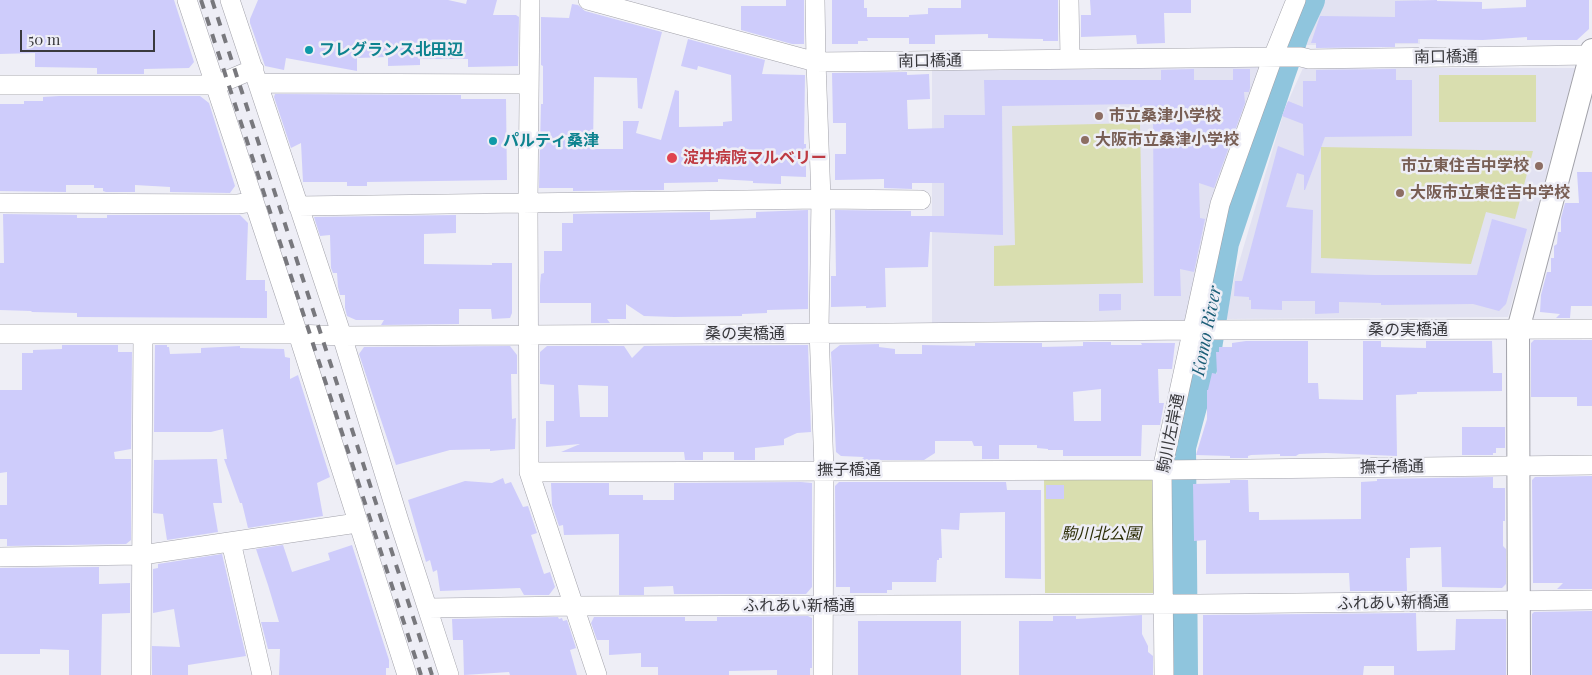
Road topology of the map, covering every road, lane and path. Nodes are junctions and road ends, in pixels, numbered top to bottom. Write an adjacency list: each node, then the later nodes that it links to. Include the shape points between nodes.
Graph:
1 (187, 0): 17 (street)
2 (230, 0): 9 (street)
3 (241, 0): 9 (street)
4 (530, 0): 15 (street)
5 (588, 0): 13 (street, 南口橋通)
6 (815, 0): 13 (street)
7 (1069, 0): 12 (street)
8 (1296, 0): 11 (street, 駒川左岸通)
9 (236, 18): 14 (street)
10 (1592, 53): 11 (street, 南口橋通); 26 (street)
11 (1276, 57): 12 (street, 南口橋通); 25 (street, 駒川左岸通, via 1220,204)
12 (1070, 60): 13 (street, 南口橋通)
13 (816, 62): 18 (street)
14 (256, 76): 15 (street); 17 (street); 23 (street)
15 (528, 84): 21 (street)
16 (0, 85): 17 (street)
17 (216, 85): 20 (street)
18 (821, 199): 19 (street); 21 (street); 30 (street)
19 (921, 200)
20 (253, 202): 22 (street); 29 (street)
21 (528, 202): 23 (street); 31 (street)
22 (0, 203)
23 (298, 206): 32 (street)
24 (1592, 329): 26 (street, 桑の実橋通)
25 (1195, 330): 26 (street, 桑の実橋通); 30 (street, 桑の実橋通); 36 (street, 駒川左岸通)
26 (1518, 330): 33 (street)
27 (0, 334): 28 (street, 桑の実橋通)
28 (143, 334): 29 (street, 桑の実橋通); 40 (street)
29 (298, 334): 32 (street, 桑の実橋通); 38 (street)
30 (820, 334): 31 (street, 桑の実橋通); 35 (street)
31 (528, 335): 32 (street, 桑の実橋通); 37 (street)
32 (342, 336): 47 (street)
33 (1519, 465): 34 (street, 撫子橋通); 36 (street, 撫子橋通); 43 (street)
34 (1592, 465)
35 (824, 470): 36 (street, 撫子橋通); 37 (street, 撫子橋通); 46 (street)
36 (1165, 470): 44 (street, 駒川左岸通)
37 (529, 472): 45 (street)
38 (357, 523): 39 (street); 50 (street)
39 (231, 542): 40 (street); 49 (street)
40 (142, 555): 41 (street); 48 (street)
41 (0, 557)
42 (1592, 600): 43 (street, ふれあい新橋通)
43 (1520, 601): 44 (street, ふれあい新橋通); 55 (street)
44 (1166, 604): 46 (street, ふれあい新橋通); 54 (street, 駒川左岸通)
45 (573, 606): 46 (street, ふれあい新橋通); 47 (street, ふれあい新橋通); 52 (street)
46 (823, 606): 53 (street)
47 (428, 608): 51 (street)
48 (141, 675)
49 (262, 675)
50 (407, 675)
51 (450, 675)
52 (597, 675)
53 (823, 675)
54 (1164, 675)
55 (1519, 675)

